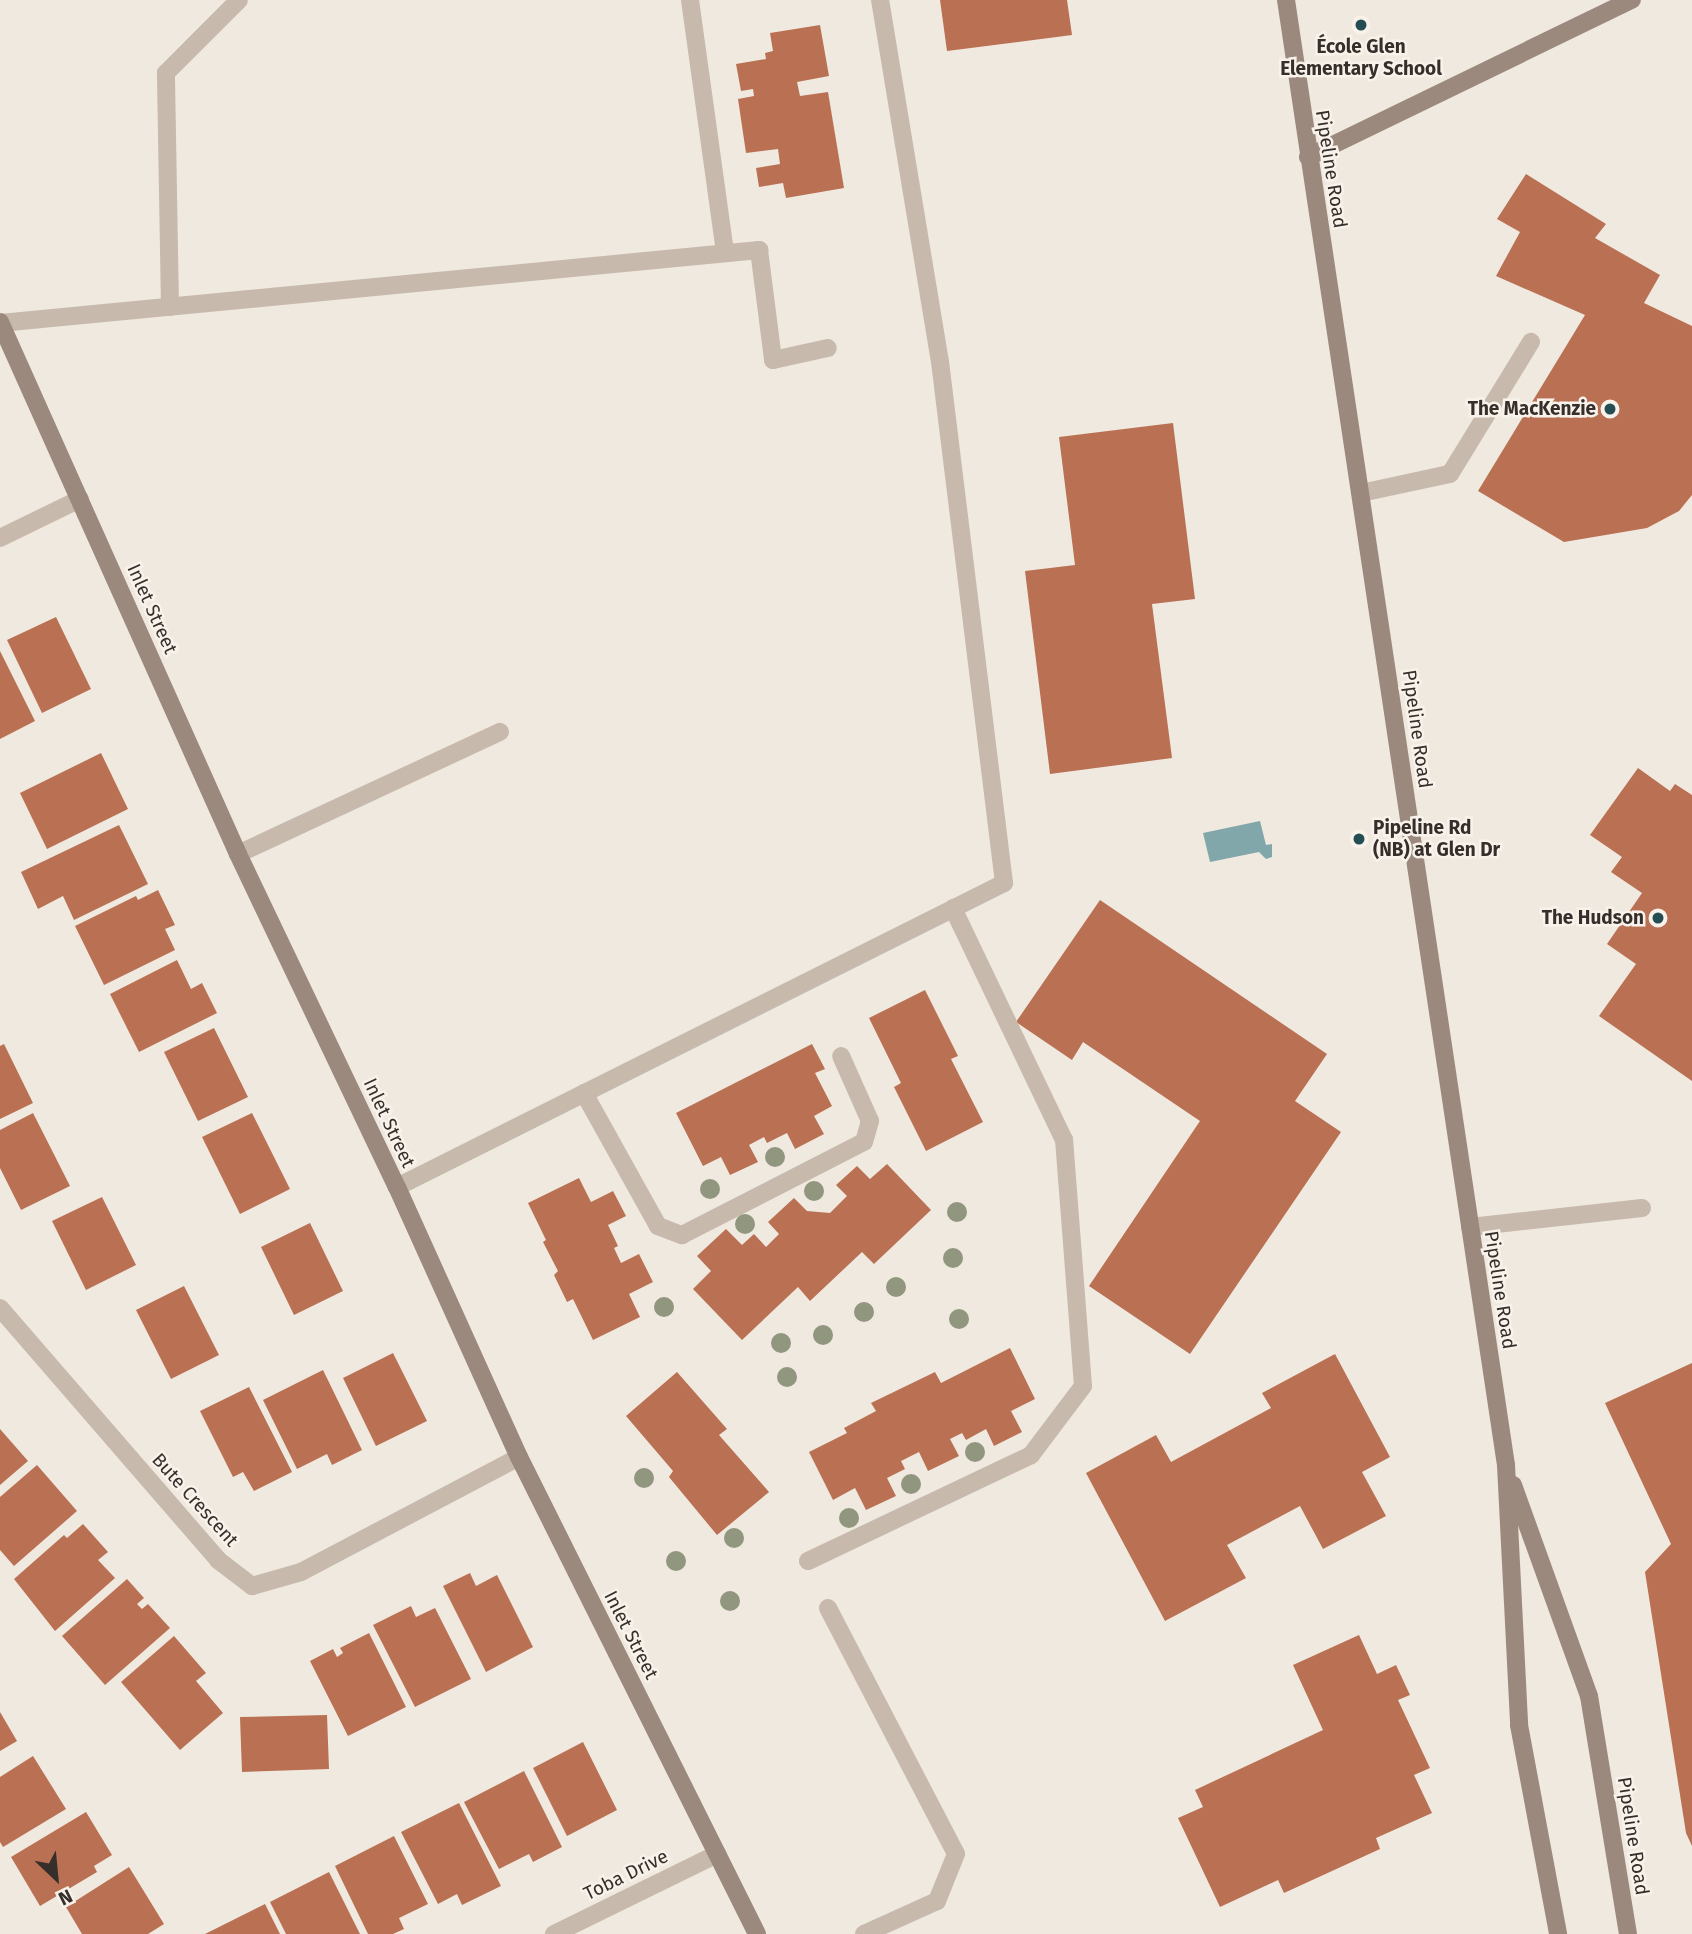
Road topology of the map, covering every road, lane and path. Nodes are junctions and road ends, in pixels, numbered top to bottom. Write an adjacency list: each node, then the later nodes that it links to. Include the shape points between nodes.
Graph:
1 (239, 0): 8 (street, via 166,73)
2 (690, 0): 7 (street)
3 (880, 0): 17 (street, via 940,362 1003,883)
4 (1286, 0): 6 (main road, Pipeline Road)
5 (1632, 0): 6 (main road)
6 (1308, 157): 12 (main road, Pipeline Road)
7 (725, 253): 8 (street); 11 (street, via 759,250 773,360)
8 (170, 307): 9 (street)
9 (0, 323): 13 (main road, Inlet Street)
10 (1531, 342): 12 (street, via 1450,474)
11 (828, 348)
12 (1361, 493): 22 (main road, Pipeline Road)
13 (80, 499): 14 (street); 16 (main road, Inlet Street)
14 (0, 538)
15 (500, 732): 16 (street)
16 (238, 853): 20 (main road, Inlet Street)
17 (953, 908): 19 (street); 26 (street, via 1064,1140 1083,1385 1031,1455)
18 (841, 1056): 19 (street, via 870,1121 864,1142 682,1235 658,1226)
19 (584, 1093): 20 (street)
20 (397, 1187): 24 (main road, Inlet Street)
21 (1642, 1208): 22 (street)
22 (1470, 1227): 25 (main road, Pipeline Road)
23 (0, 1308): 24 (street, Bute Crescent, via 218,1560 252,1586 301,1572)
24 (519, 1457): 28 (main road, Inlet Street)
25 (1506, 1465): 32 (main road, Pipeline Road, via 1519,1725); 33 (main road, Pipeline Road, via 1589,1696)
26 (808, 1561)
27 (828, 1608): 31 (street, via 956,1854 937,1901)
28 (717, 1854): 29 (street, Toba Drive); 30 (main road, Inlet Street)
29 (554, 1934)
30 (757, 1934)
31 (864, 1934)
32 (1558, 1934)
33 (1628, 1934)

